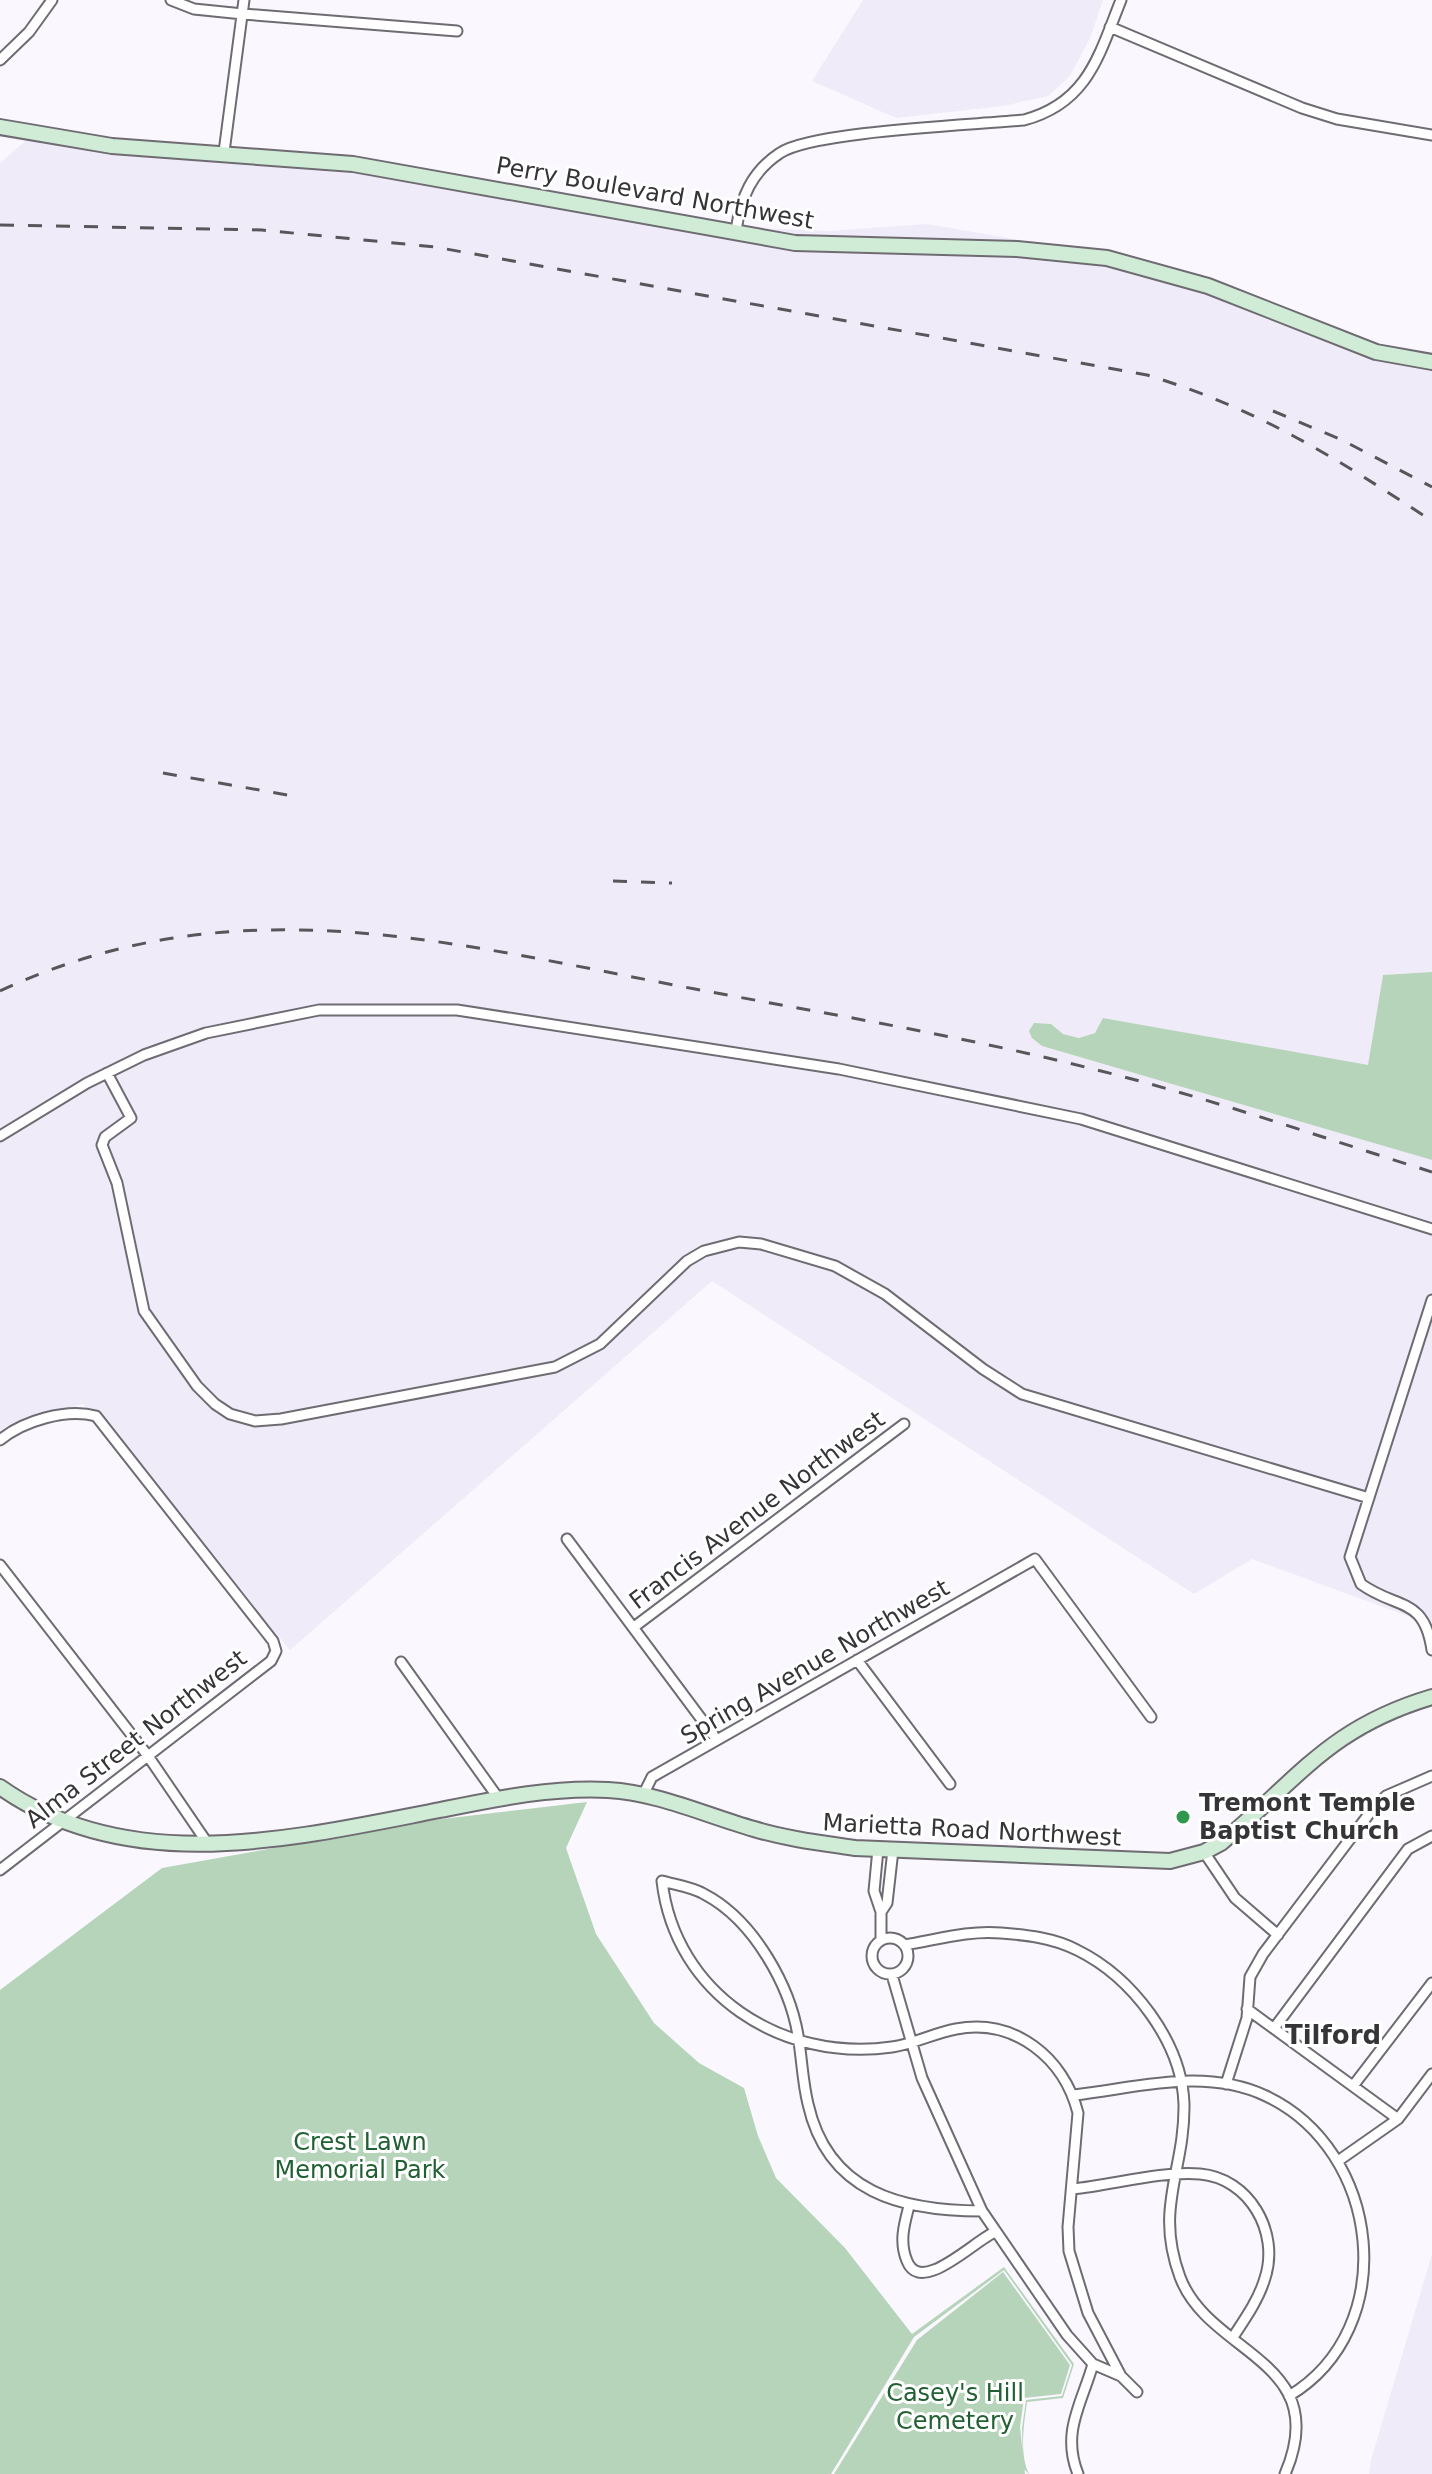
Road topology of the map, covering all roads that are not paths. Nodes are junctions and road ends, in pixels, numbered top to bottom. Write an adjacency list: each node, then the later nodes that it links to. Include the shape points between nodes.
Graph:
1 (52, 0): 8 (street)
2 (171, 0): 5 (street, via 194,9)
3 (244, 0): 5 (street)
4 (1121, 0): 6 (street)
5 (243, 14): 7 (street); 11 (street)
6 (1110, 27): 10 (street, via 1302,108); 12 (street, via 1082,86 1044,115 813,141 782,151 750,182)
7 (457, 31)
8 (0, 60)
9 (0, 127): 11 (main road, Perry Boulevard Northwest, via 112,146)
10 (1432, 135)
11 (224, 152): 12 (main road, Perry Boulevard Northwest, via 394,170)
12 (736, 230): 13 (main road, Perry Boulevard Northwest, via 795,243 1017,249 1107,258 1208,286 1376,352)
13 (1432, 362)
14 (107, 1073): 15 (street); 16 (street, via 206,1033 258,1020 380,1007 472,1011 834,1068 1081,1119); 20 (street, via 131,1118 102,1145 117,1183 144,1311 197,1386 230,1414 255,1421 281,1419 555,1367 600,1344 687,1261 739,1242 799,1254 862,1279 1022,1394)
15 (0, 1136)
16 (1432, 1229)
17 (1432, 1300): 20 (street)
18 (904, 1424): 23 (street, Francis Avenue Northwest)
19 (0, 1440): 30 (street, Alma Street Northwest, via 36,1421 88,1414 103,1421 276,1647 271,1661)
20 (1369, 1498): 24 (street, via 1350,1557 1356,1577 1370,1590 1416,1610 1430,1631)
21 (567, 1539): 23 (street)
22 (0, 1565): 30 (street)
23 (634, 1627): 29 (street)
24 (1432, 1650)
25 (857, 1660): 28 (street, Spring Avenue Northwest, via 1035,1559); 29 (street, Spring Avenue Northwest); 32 (street)
26 (401, 1662): 35 (street)
27 (1432, 1697): 40 (main road, Marietta Road Northwest, via 1339,1737 1235,1831)
28 (1151, 1717)
29 (717, 1740): 34 (street, Spring Avenue Northwest, via 652,1777)
30 (148, 1756): 36 (street, Alma Street Northwest); 38 (street)
31 (1432, 1776): 43 (street, via 1386,1796 1372,1810)
32 (950, 1784)
33 (0, 1787): 36 (main road, Marietta Road Northwest)
34 (643, 1795): 35 (main road, Marietta Road Northwest, via 577,1790); 39 (main road, Marietta Road Northwest, via 805,1841)
35 (499, 1799): 38 (main road, Marietta Road Northwest, via 370,1824)
36 (63, 1820): 38 (main road, Marietta Road Northwest, via 133,1841); 41 (street, Alma Street Northwest)
37 (1432, 1836): 49 (street, via 1408,1849)
38 (209, 1845)
39 (886, 1849): 40 (main road, Marietta Road Northwest, via 1134,1861 1170,1861); 42 (street, via 887,1903); 42 (street, via 874,1891)
40 (1204, 1852): 43 (street, via 1235,1898)
41 (0, 1870)
42 (881, 1912): 44 (street)
43 (1278, 1935): 48 (street, via 1250,1977)
44 (881, 1940): 45 (street, via 893,1938); 46 (street, via 871,1960 879,1972)
45 (904, 1945): 46 (street, via 907,1962); 53 (street, via 998,1932 1056,1941 1080,1951 1121,1981 1160,2026)
46 (892, 1975): 51 (street)
47 (1432, 1983): 55 (street)
48 (1247, 2009): 49 (street); 54 (street)
49 (1275, 2027): 55 (street)
50 (799, 2042): 50 (street, via 732,2009 706,1984 673,1928 662,1881 704,1894 774,1963 794,2012); 51 (street, via 848,2049); 61 (street, via 808,2105 835,2162 858,2184)
51 (910, 2043): 56 (street, via 958,2029 1001,2030 1044,2054); 62 (street)
52 (1432, 2074): 57 (street)
53 (1180, 2081): 54 (street); 56 (street); 59 (street, via 1182,2129)
54 (1226, 2084): 58 (street, via 1266,2096 1286,2109)
55 (1353, 2086): 57 (street)
56 (1074, 2095): 60 (street, via 1079,2131)
57 (1398, 2119): 58 (street)
58 (1338, 2161): 68 (street, via 1361,2220 1365,2266 1357,2309 1330,2361)
59 (1175, 2174): 60 (street); 64 (street, via 1167,2231 1182,2282 1208,2318); 64 (street, via 1227,2181 1261,2215 1269,2249 1265,2278)
60 (1072, 2189): 66 (street, via 1069,2251 1078,2286)
61 (909, 2206): 62 (street); 63 (street, via 904,2253 919,2273 945,2266)
62 (982, 2211): 63 (street)
63 (995, 2232): 65 (street)
64 (1233, 2337): 68 (street, via 1262,2359)
65 (1093, 2364): 66 (street); 69 (street, via 1072,2421)
66 (1121, 2376): 67 (street)
67 (1137, 2392)
68 (1289, 2396): 70 (street, via 1295,2438)
69 (1078, 2474)
70 (1285, 2474)

